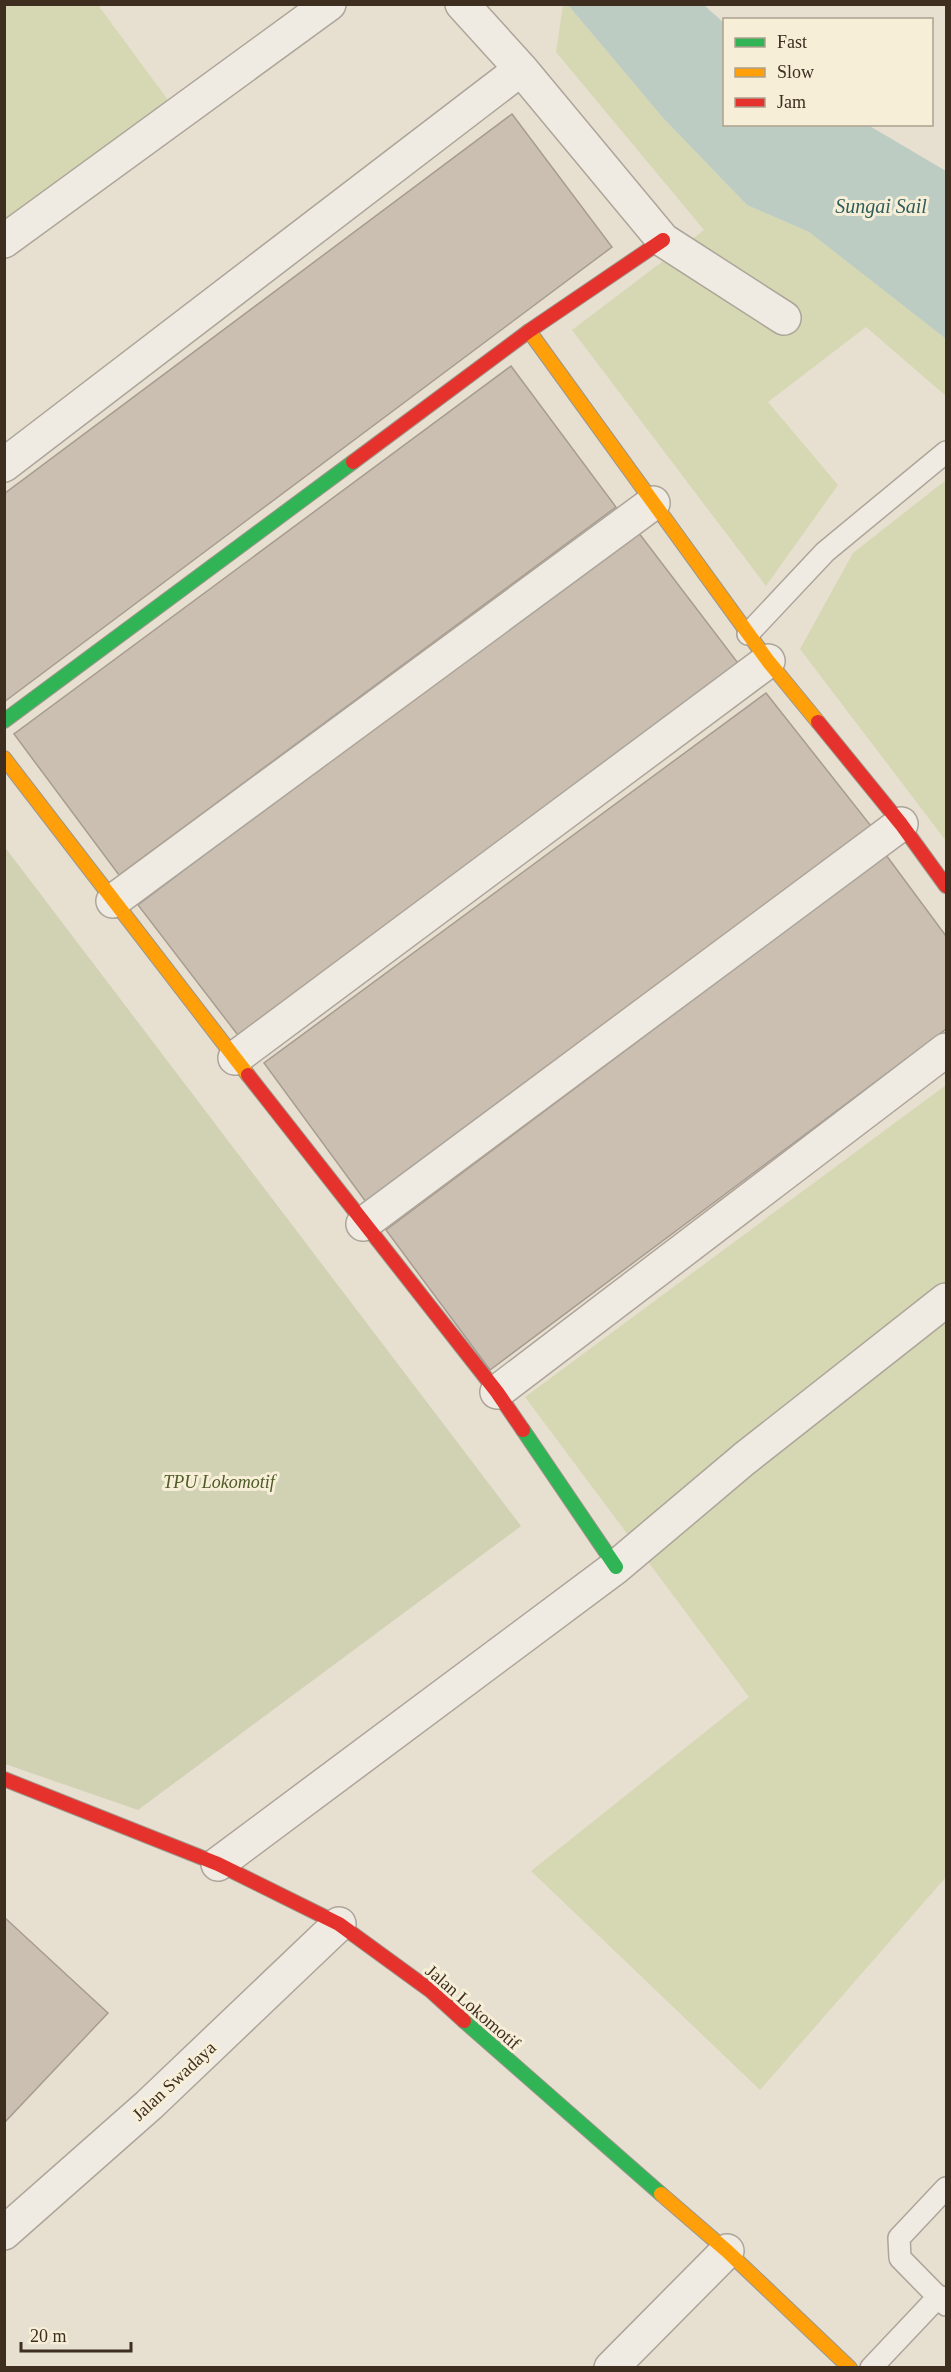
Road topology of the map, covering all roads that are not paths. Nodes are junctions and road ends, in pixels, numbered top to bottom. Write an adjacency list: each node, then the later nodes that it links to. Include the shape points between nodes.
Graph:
1 (329, 4): 5 (street)
2 (462, 4): 3 (street)
3 (521, 69): 4 (street); 9 (street)
4 (663, 240): 6 (street); 7 (street)
5 (4, 241)
6 (784, 318)
7 (530, 331): 10 (street); 13 (street)
8 (946, 452): 11 (lane, via 825,552)
9 (4, 465)
10 (653, 503): 11 (street); 17 (street)
11 (748, 634): 12 (street)
12 (768, 661): 15 (street); 19 (street)
13 (4, 721)
14 (4, 758): 17 (street)
15 (901, 824): 16 (street); 20 (street)
16 (946, 886)
17 (113, 901): 19 (street)
18 (946, 1050): 22 (street)
19 (235, 1059): 20 (street)
20 (363, 1224): 22 (street)
21 (946, 1300): 23 (street)
22 (497, 1392): 23 (street)
23 (616, 1567): 25 (street)
24 (4, 1779): 25 (street, Jalan Lokomotif)
25 (218, 1864): 26 (street, Jalan Lokomotif)
26 (339, 1924): 28 (street, Jalan Swadaya, via 149,2105); 29 (street, Jalan Lokomotif, via 431,1991)
27 (946, 2188): 30 (lane, via 899,2238 898,2247 900,2258)
28 (4, 2234)
29 (728, 2251): 31 (street); 32 (street, Jalan Lokomotif)
30 (943, 2300): 33 (lane)
31 (611, 2367)
32 (850, 2367)
33 (871, 2367)

